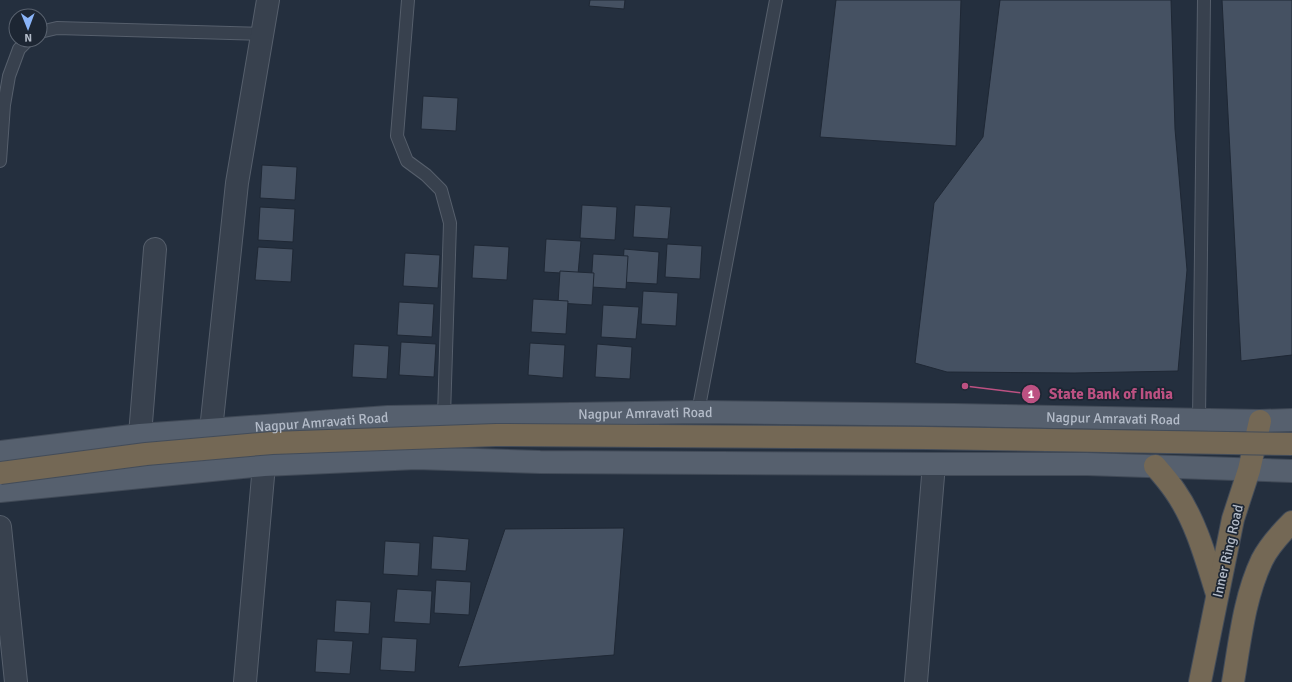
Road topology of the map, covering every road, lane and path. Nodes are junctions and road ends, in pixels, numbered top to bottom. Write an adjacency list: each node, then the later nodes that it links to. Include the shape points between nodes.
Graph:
1 (268, 0): 6 (street)
2 (408, 0): 11 (lane, via 397,136 407,161 441,190 450,223)
3 (776, 0): 10 (lane)
4 (1204, 0): 12 (lane)
5 (48, 30): 6 (lane, via 57,28)
6 (264, 34): 16 (street, via 237,182)
7 (20, 48): 8 (lane, via 9,76)
8 (0, 161)
9 (154, 250): 17 (street)
10 (698, 412): 11 (main road, Nagpur Amravati Road); 12 (main road, Nagpur Amravati Road)
11 (444, 416): 15 (main road, Nagpur Amravati Road, via 388,417)
12 (1199, 419): 14 (main road, Nagpur Amravati Road)
13 (1292, 420): 14 (main road, Nagpur Amravati Road)
14 (1260, 421): 23 (highway, Inner Ring Road)
15 (265, 426): 16 (main road, Nagpur Amravati Road); 21 (street)
16 (211, 430): 17 (main road, Nagpur Amravati Road)
17 (140, 435): 19 (main road, Nagpur Amravati Road)
18 (1292, 444): 25 (highway, bridge, via 496,435 264,444 146,454)
19 (0, 452)
20 (934, 464): 21 (main road, via 540,462 416,458); 22 (main road); 32 (street)
21 (264, 465): 26 (main road); 31 (street)
22 (1155, 466): 23 (main road); 29 (highway, via 1175,491 1190,518)
23 (1249, 470): 24 (main road); 29 (highway, Inner Ring Road, via 1233,519)
24 (1292, 471)
25 (0, 473)
26 (0, 491)
27 (1292, 522): 34 (highway, via 1262,559 1249,592)
28 (0, 527): 30 (street)
29 (1218, 596): 33 (highway, Inner Ring Road)
30 (16, 682)
31 (245, 682)
32 (916, 682)
33 (1200, 682)
34 (1233, 682)

